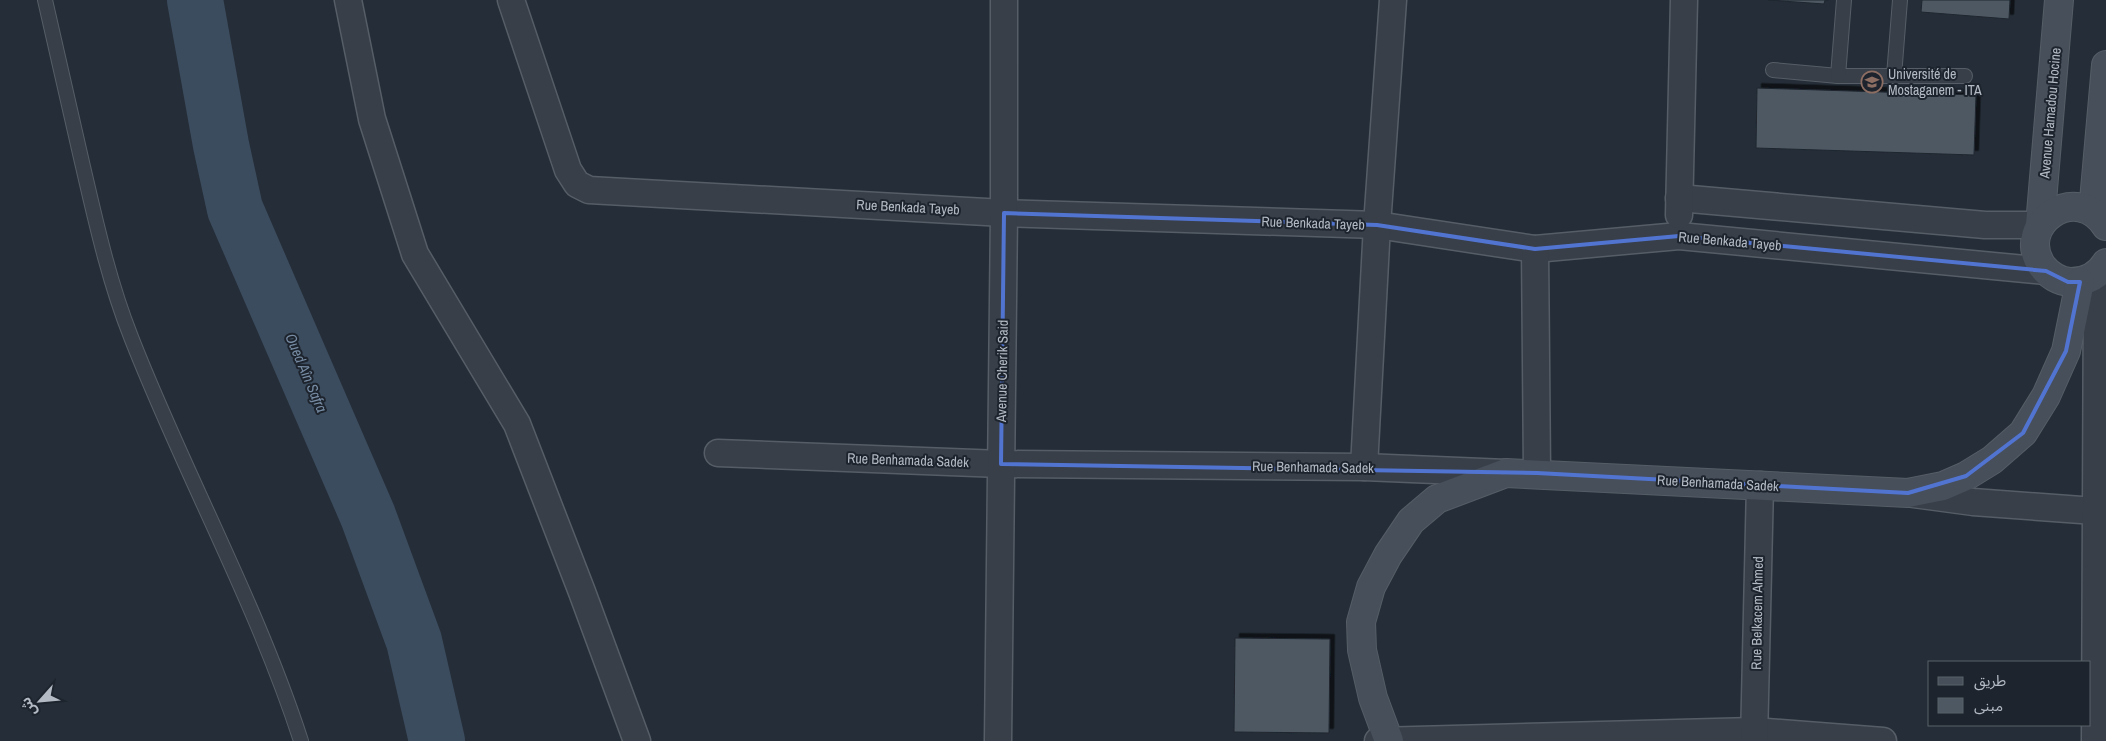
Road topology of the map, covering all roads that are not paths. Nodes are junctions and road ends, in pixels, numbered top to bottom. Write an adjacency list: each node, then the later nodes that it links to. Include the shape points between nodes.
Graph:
1 (45, 0): 33 (lane, via 93,210 116,294 147,375 266,646)
2 (348, 0): 34 (street, via 372,119 415,254 517,424)
3 (511, 0): 16 (street, Rue Benkada Tayeb, via 568,170 577,184 589,190)
4 (1004, 0): 16 (street, Avenue Cherik Said)
5 (1393, 0): 18 (street)
6 (1684, 0): 15 (street)
7 (1844, 0): 12 (lane)
8 (1900, 0): 13 (lane)
9 (2060, 0): 19 (main road, Avenue Hamadou Hocine)
10 (2106, 65): 17 (main road)
11 (1773, 70): 12 (lane)
12 (1838, 76): 13 (lane)
13 (1894, 76): 14 (lane)
14 (1965, 76)
15 (1679, 198): 19 (street, via 1985,225); 20 (street)
16 (1004, 213): 18 (street, Rue Benkada Tayeb); 25 (street, Avenue Cherik Said)
17 (2100, 219): 19 (main road, via 2082,208 2064,208 2048,216)
18 (1378, 225): 21 (street, Rue Benkada Tayeb); 26 (street)
19 (2040, 225): 22 (main road, Avenue Hamadou Hocine, via 2036,249)
20 (1679, 236): 21 (street, Rue Benkada Tayeb); 22 (street, Rue Benkada Tayeb)
21 (1535, 249): 28 (street)
22 (2046, 271): 23 (main road, via 2068,282)
23 (2094, 273): 30 (main road, Rue Benhamada Sadek, via 2066,351 2046,396 2023,433 1992,460 1966,476 1942,486); 31 (street)
24 (718, 453): 25 (street, Rue Benhamada Sadek)
25 (1001, 464): 26 (street, Rue Benhamada Sadek); 35 (street, Avenue Cherik Said)
26 (1364, 467): 27 (street, Rue Benhamada Sadek)
27 (1506, 473): 28 (main road, Rue Benhamada Sadek); 37 (main road, via 1430,504 1410,521 1371,586 1361,622 1362,650 1373,698)
28 (1537, 473): 29 (main road, Rue Benhamada Sadek)
29 (1760, 485): 30 (main road, Rue Benhamada Sadek); 32 (street, Rue Belkacem Ahmed)
30 (1908, 493): 31 (street, Rue Benhamada Sadek, via 1973,502)
31 (2101, 510): 39 (street)
32 (1754, 736): 37 (street); 38 (street)
33 (301, 741)
34 (637, 741)
35 (998, 741)
36 (1378, 741): 37 (street)
37 (1389, 741)
38 (1883, 741)
39 (2095, 741)

